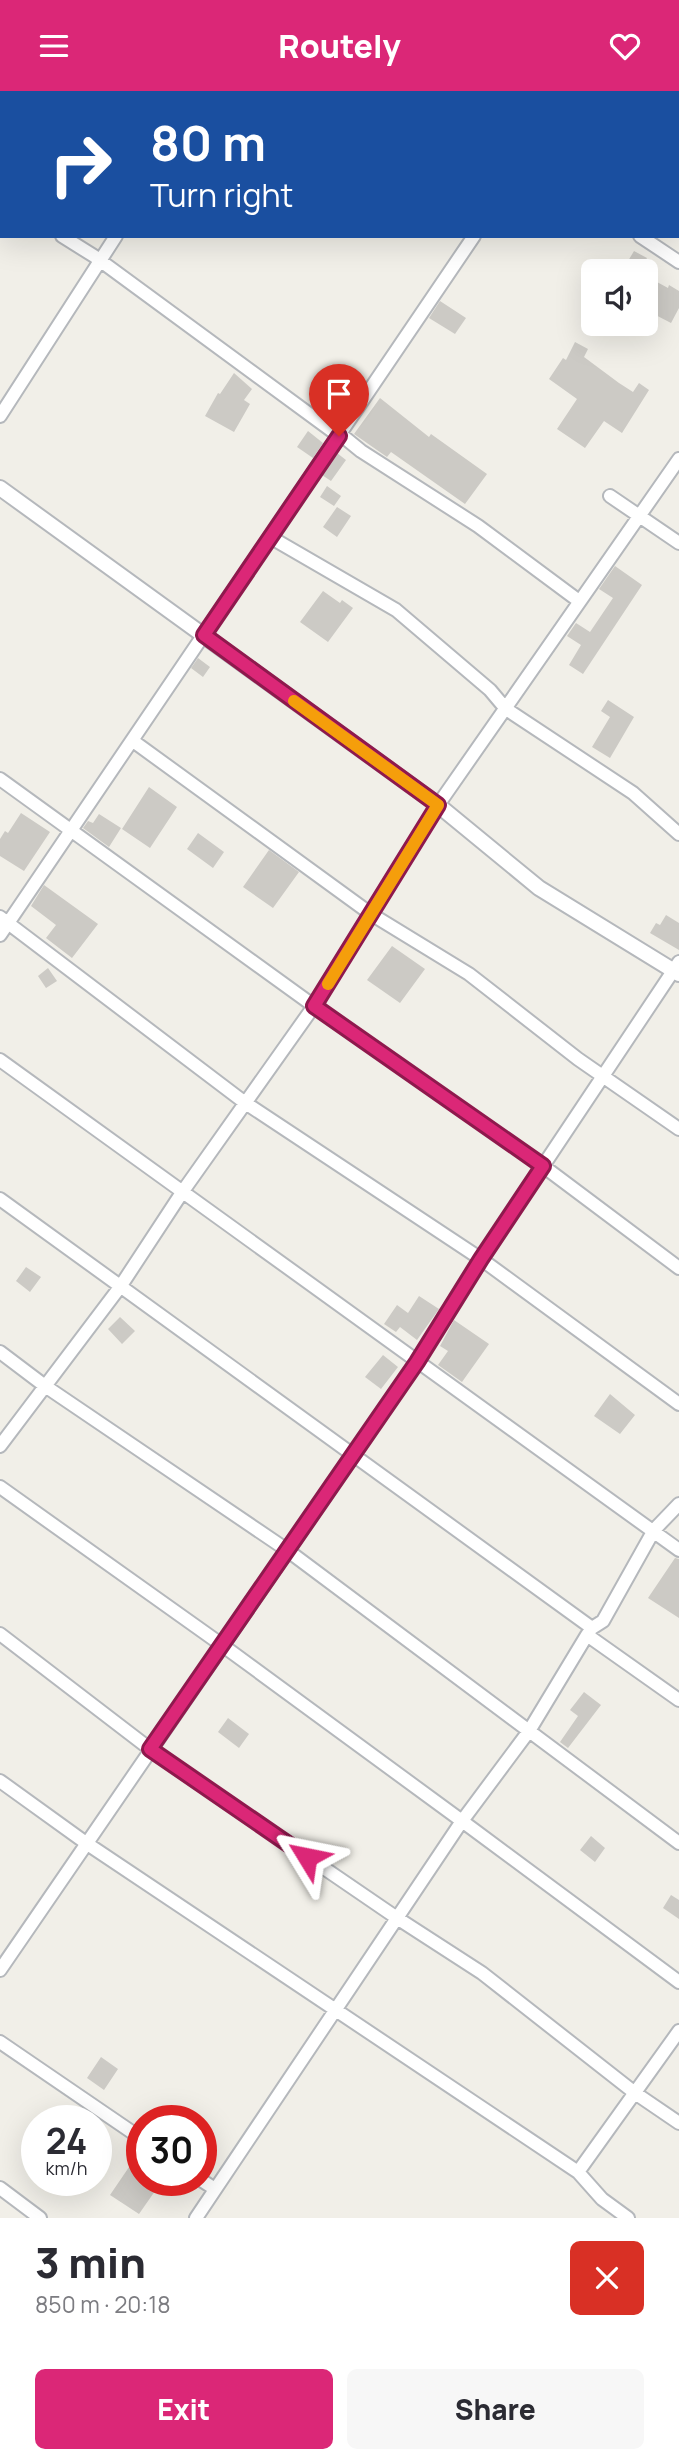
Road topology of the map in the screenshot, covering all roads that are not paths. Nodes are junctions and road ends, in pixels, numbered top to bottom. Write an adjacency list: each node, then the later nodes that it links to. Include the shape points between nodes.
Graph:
1 (65, 238): 5 (street)
2 (115, 238): 5 (street)
3 (473, 238): 8 (street)
4 (643, 238): 6 (street)
5 (100, 261): 7 (street); 8 (street)
6 (679, 263)
7 (0, 416)
8 (339, 435): 13 (street); 15 (street, via 478,526)
9 (679, 459): 12 (street)
10 (0, 488): 16 (street)
11 (610, 496): 12 (street)
12 (640, 516): 14 (street); 15 (street)
13 (270, 537): 16 (street); 17 (street, via 396,610 490,689)
14 (679, 544)
15 (579, 601): 17 (street)
16 (204, 635): 18 (street); 20 (street)
17 (506, 709): 20 (street); 22 (street, via 633,793)
18 (133, 741): 21 (street); 23 (street)
19 (0, 779): 21 (street)
20 (438, 805): 23 (street); 26 (street, via 539,888)
21 (72, 829): 24 (street); 27 (street)
22 (679, 834)
23 (371, 914): 27 (street); 29 (street, via 469,974)
24 (4, 920): 25 (street); 30 (street)
25 (0, 935)
26 (677, 968): 29 (street)
27 (314, 1006): 30 (street); 32 (street)
28 (0, 1060): 33 (street)
29 (603, 1076): 31 (street); 32 (street)
30 (244, 1102): 33 (street); 35 (street)
31 (679, 1129)
32 (543, 1166): 35 (street); 36 (street)
33 (183, 1191): 37 (street); 39 (street)
34 (0, 1199): 37 (street)
35 (481, 1259): 39 (street); 41 (street)
36 (679, 1268)
37 (120, 1287): 40 (street); 43 (street)
38 (0, 1352): 40 (street)
39 (417, 1362): 43 (street); 46 (street)
40 (45, 1386): 42 (street); 47 (street)
41 (679, 1404)
42 (0, 1446)
43 (353, 1453): 47 (street); 49 (street)
44 (0, 1487): 51 (street)
45 (679, 1504): 46 (street)
46 (654, 1530): 48 (street); 49 (street, via 603,1621)
47 (287, 1550): 51 (street); 53 (street)
48 (679, 1550)
49 (590, 1631): 52 (street); 53 (street)
50 (0, 1633): 54 (street)
51 (222, 1645): 54 (street); 56 (street)
52 (679, 1700)
53 (529, 1731): 56 (street); 58 (street)
54 (150, 1749): 57 (street); 59 (street)
55 (0, 1781): 57 (street)
56 (462, 1821): 59 (street); 61 (street)
57 (86, 1843): 60 (street); 62 (street)
58 (679, 1843)
59 (397, 1918): 62 (street); 65 (street, via 482,1973)
60 (0, 1970)
61 (679, 1982)
62 (335, 2011): 68 (street); 69 (street)
63 (679, 2031): 65 (street)
64 (0, 2042): 67 (street)
65 (635, 2093): 66 (street); 68 (street)
66 (679, 2123)
67 (126, 2128)
68 (578, 2172): 74 (street, via 602,2199)
69 (217, 2186)
70 (0, 2188): 72 (street)
71 (210, 2196): 73 (street)
72 (40, 2218)
73 (196, 2218)
74 (628, 2218)

